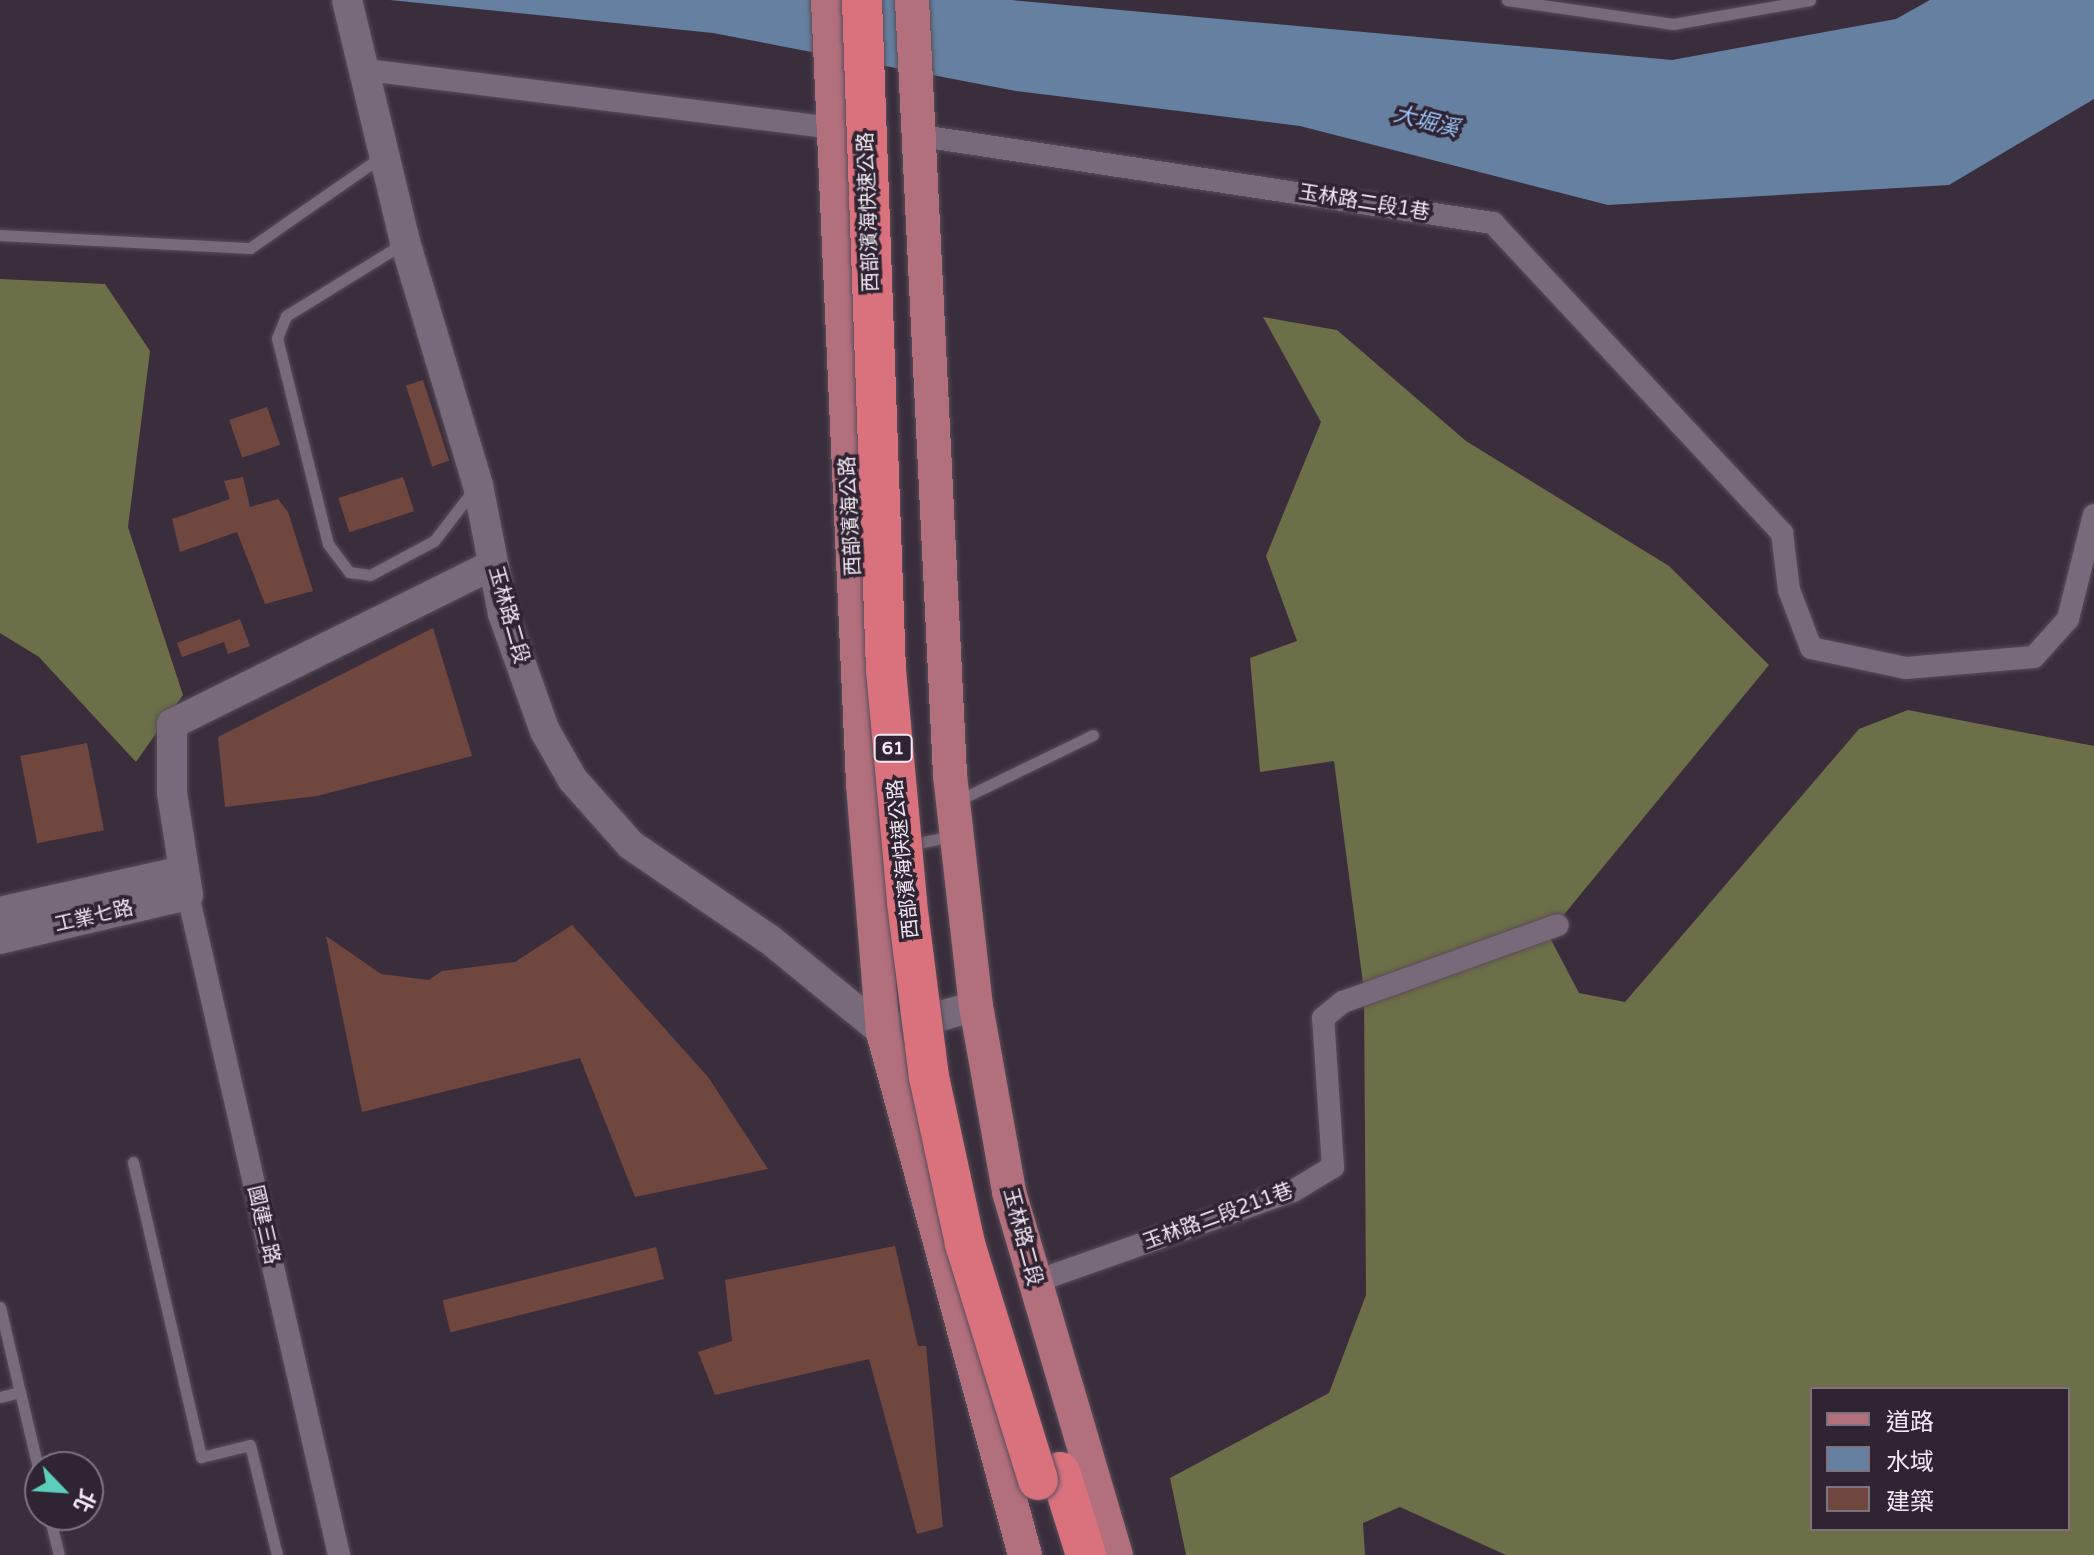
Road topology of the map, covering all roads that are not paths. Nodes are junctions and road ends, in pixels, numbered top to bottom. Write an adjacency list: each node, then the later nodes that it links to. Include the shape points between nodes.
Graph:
1 (347, 0): 8 (street, 玉林路二段)
2 (828, 0): 9 (main road, 西部濱海公路 / 61)
3 (862, 0): 32 (highway, 西部濱海快速公路 / 61, bridge, via 886,670 929,1077 965,1244)
4 (888, 0): 32 (highway, 西部濱海快速公路 / 61, via 911,672 932,897 957,1075)
5 (912, 0): 10 (main road)
6 (1507, 0): 7 (lane, via 1673,24)
7 (1810, 0)
8 (365, 62): 9 (street); 11 (street, 玉林路二段)
9 (831, 128): 25 (main road, 西部濱海公路 / 61, via 863,784)
10 (915, 135): 15 (street, 玉林路二段1巷, via 1493,223 1782,533 1789,590 1811,648 1906,668 2034,657 2068,619); 18 (main road)
11 (384, 155): 12 (lane, via 250,248); 13 (street, 玉林路二段)
12 (0, 235)
13 (405, 242): 14 (street, 玉林路二段); 14 (lane, via 286,316 277,338 328,544 349,572 370,575 434,541)
14 (478, 485): 16 (street, 玉林路二段)
15 (2094, 515)
16 (493, 565): 19 (street, via 172,724); 25 (street, 玉林路二段, via 545,731 573,780 631,845 769,939)
17 (1093, 735): 18 (lane)
18 (953, 804): 23 (main road); 24 (lane, via 914,840)
19 (185, 883): 20 (street, 工業七路); 22 (street, 工業七路); 36 (street, 國建三路)
20 (0, 912)
21 (1558, 925): 27 (street, 玉林路二段211巷, via 1343,1002 1323,1018 1333,1167 1293,1191)
22 (0, 939)
23 (976, 1006): 24 (street); 27 (main road, 玉林路二段, via 1009,1192)
24 (933, 1016): 25 (street)
25 (883, 1032): 37 (main road, 61)
26 (133, 1162): 35 (lane, via 201,1457 250,1445)
27 (1034, 1282): 40 (main road, 玉林路二段)
28 (0, 1307): 29 (lane)
29 (20, 1392): 30 (lane); 31 (lane)
30 (0, 1397)
31 (34, 1451)
32 (1049, 1476): 38 (highway, 西部濱海快速公路 / 61); 39 (highway, 西部濱海快速公路 / 61)
33 (53, 1531): 34 (lane)
34 (59, 1555)
35 (277, 1555)
36 (339, 1555)
37 (1025, 1555)
38 (1062, 1555)
39 (1086, 1555)
40 (1116, 1555)

